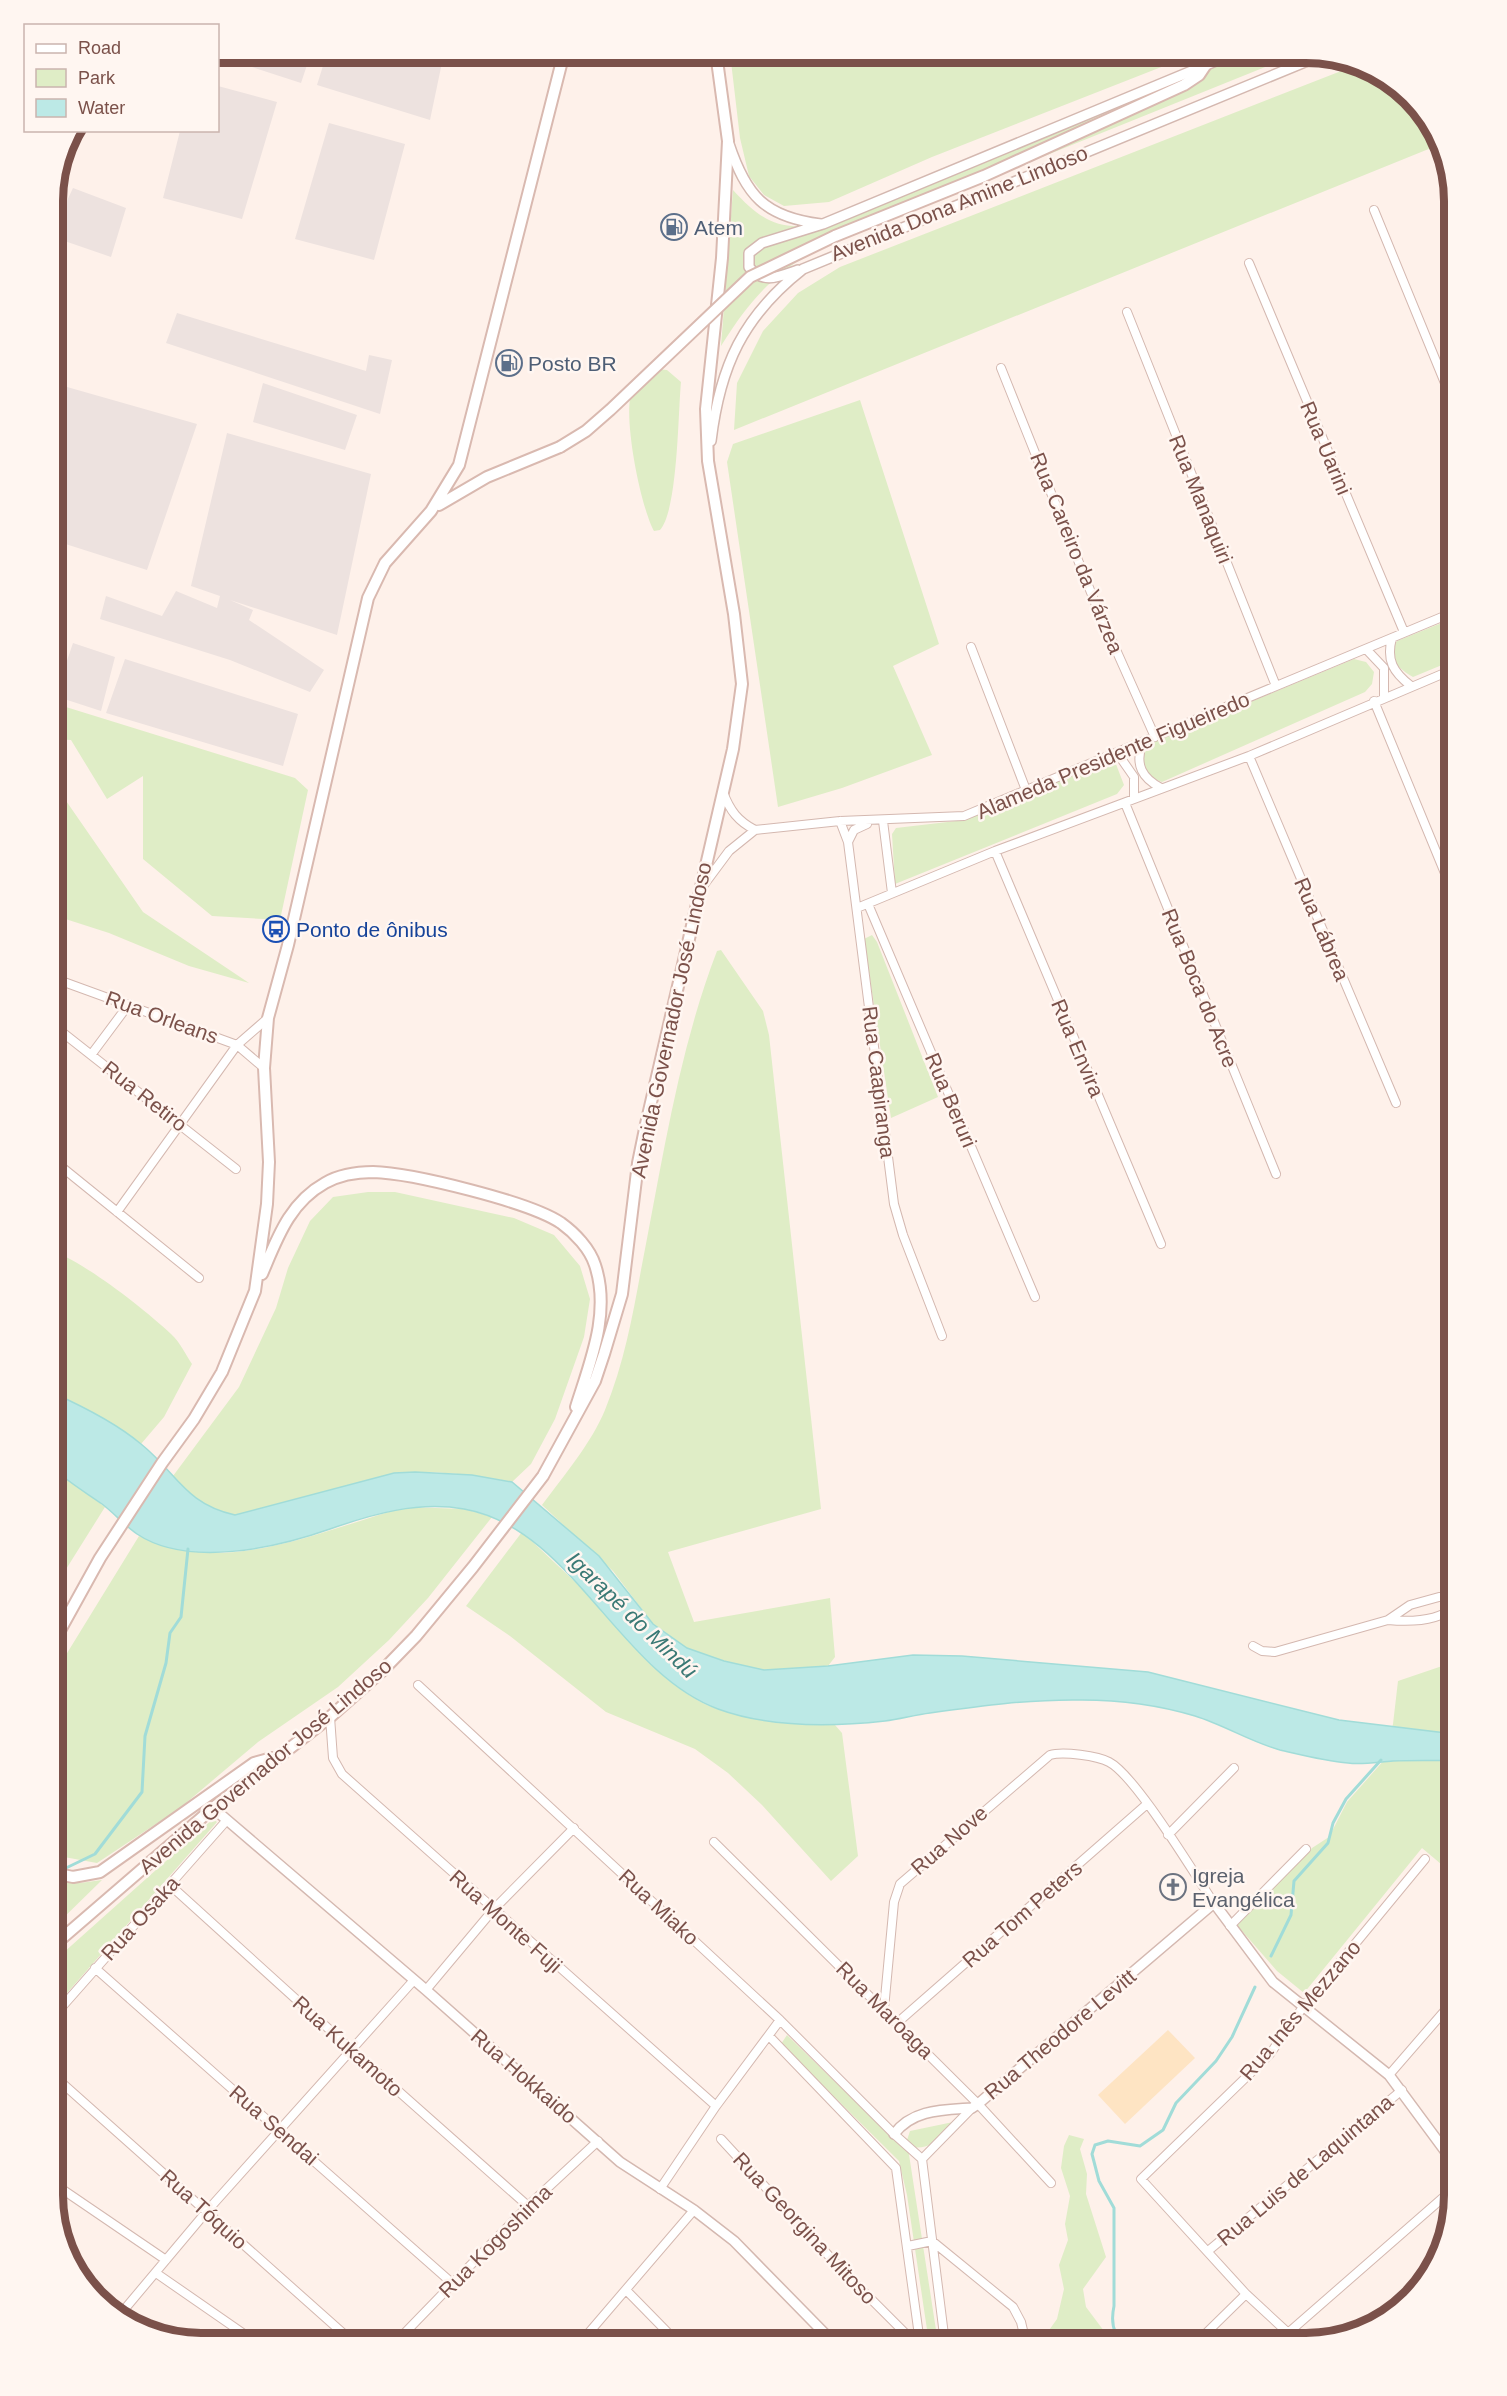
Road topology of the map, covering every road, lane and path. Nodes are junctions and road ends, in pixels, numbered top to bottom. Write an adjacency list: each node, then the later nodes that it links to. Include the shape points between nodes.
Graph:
1 (561, 63): 14 (main road, via 459,465)
2 (717, 63): 5 (main road, Avenida Governador José Lindoso)
3 (1207, 63): 7 (street, Avenida Dona Amine Lindoso); 14 (main road, bridge, via 1184,86 984,176 835,236 750,277 586,430 560,447 487,477)
4 (1303, 63): 9 (street, Avenida Dona Amine Lindoso)
5 (728, 141): 7 (street, Avenida Dona Amine Lindoso, via 739,174 754,197 793,219); 13 (main road, Avenida Governador José Lindoso, via 722,258 706,409)
6 (1374, 210): 12 (street)
7 (823, 224): 9 (street, via 762,243 749,253 749,267 761,278)
8 (1248, 263): 16 (street, Rua Uarini)
9 (803, 269): 13 (street, Avenida Dona Amine Lindoso, via 780,287 737,343 721,382)
10 (1127, 312): 21 (street, Rua Manaquiri)
11 (1001, 368): 25 (street, Rua Careiro da Várzea, via 1096,605)
12 (1444, 379)
13 (708, 461): 31 (main road, Avenida Governador José Lindoso, via 742,684)
14 (431, 511): 46 (main road, via 385,563 368,598)
15 (1444, 616): 16 (street, Alameda Presidente Figueiredo)
16 (1404, 632): 17 (street, Alameda Presidente Figueiredo)
17 (1392, 638): 19 (street, Alameda Presidente Figueiredo); 22 (street, via 1389,659 1395,672)
18 (970, 647): 30 (street)
19 (1365, 649): 21 (street, Alameda Presidente Figueiredo); 23 (street, via 1384,668)
20 (1444, 673): 22 (street, Alameda Presidente Figueiredo)
21 (1276, 686): 25 (street, Alameda Presidente Figueiredo)
22 (1411, 686): 23 (street, Alameda Presidente Figueiredo)
23 (1384, 697): 24 (street, Alameda Presidente Figueiredo)
24 (1374, 701): 28 (street, Alameda Presidente Figueiredo); 39 (street)
25 (1155, 737): 26 (street, Alameda Presidente Figueiredo)
26 (1142, 744): 27 (street, Alameda Presidente Figueiredo); 29 (street, via 1139,766 1148,780)
27 (1118, 754): 30 (street, Alameda Presidente Figueiredo); 32 (street, via 1134,777)
28 (1249, 756): 29 (street, Alameda Presidente Figueiredo); 51 (street, Rua Lábrea)
29 (1161, 788): 32 (street, Alameda Presidente Figueiredo)
30 (1026, 790): 35 (street, Alameda Presidente Figueiredo, via 958,818)
31 (723, 791): 36 (street, via 729,809); 40 (main road, Avenida Governador José Lindoso)
32 (1134, 798): 33 (street, Alameda Presidente Figueiredo)
33 (1125, 803): 38 (street, Alameda Presidente Figueiredo); 55 (street, Rua Boca do Acre)
34 (840, 821): 35 (street, Alameda Presidente Figueiredo); 36 (street, Alameda Presidente Figueiredo); 37 (street, Rua Caapiranga)
35 (880, 821): 37 (street, via 854,830); 41 (street)
36 (755, 830): 40 (street, via 729,851)
37 (848, 842): 43 (street, Rua Caapiranga)
38 (995, 851): 41 (street, Alameda Presidente Figueiredo); 57 (street, Rua Envira)
39 (1444, 869)
40 (698, 893): 62 (main road, Avenida Governador José Lindoso, via 638,1162 621,1294 595,1381)
41 (892, 893): 42 (street, Alameda Presidente Figueiredo)
42 (868, 904): 43 (street, Alameda Presidente Figueiredo); 60 (street, Rua Beruri)
43 (857, 908): 61 (street, Rua Caapiranga, via 894,1204)
44 (63, 981): 45 (street, Rua Orleans)
45 (129, 1004): 48 (street, Rua Orleans); 49 (street)
46 (268, 1018): 48 (street); 50 (main road)
47 (63, 1033): 49 (street, Rua Retiro)
48 (237, 1045): 50 (street, Rua Orleans); 52 (street)
49 (91, 1055): 52 (street, Rua Retiro)
50 (264, 1068): 59 (main road, via 267,1193)
51 (1396, 1103)
52 (180, 1124): 54 (street, Rua Retiro); 56 (street)
53 (63, 1168): 56 (street)
54 (236, 1168)
55 (1276, 1174)
56 (117, 1212): 58 (street)
57 (1161, 1244)
58 (199, 1278)
59 (255, 1291): 62 (main road, via 280,1229 292,1211 310,1193 340,1176 375,1172 442,1184 541,1213 581,1240 595,1263 600,1287 600,1320); 66 (main road, via 222,1372 100,1558)
60 (1035, 1297)
61 (942, 1336)
62 (568, 1434): 69 (main road, Avenida Governador José Lindoso, via 543,1476 416,1636)
63 (1444, 1597): 65 (street, via 1410,1605)
64 (1444, 1614): 65 (street, via 1412,1622)
65 (1388, 1620): 67 (street, via 1275,1652)
66 (63, 1625)
67 (1253, 1646)
68 (418, 1685): 75 (street, Rua Miako)
69 (330, 1717): 70 (main road, Avenida Governador José Lindoso); 83 (street, Rua Monte Fuji, via 333,1758 342,1774)
70 (276, 1758): 73 (main road, Avenida Governador José Lindoso); 80 (main road, via 254,1763 99,1872)
71 (1234, 1768): 76 (street)
72 (1147, 1804): 76 (street); 91 (street, Rua Nove, via 1108,1761 1063,1753 1050,1755 907,1876 898,1889); 94 (street, Rua Tom Peters)
73 (213, 1808): 74 (street, Rua Hokkaido); 85 (main road, Avenida Governador José Lindoso)
74 (227, 1820): 81 (street, Rua Osaka); 87 (street, Rua Hokkaido)
75 (574, 1828): 83 (street); 93 (street, Rua Miako)
76 (1168, 1835): 82 (street)
77 (714, 1842): 91 (street, Rua Maroaga)
78 (1306, 1849): 84 (street)
79 (1425, 1859): 90 (street, Rua Inês Mezzano)
80 (63, 1876)
81 (170, 1885): 86 (street, Rua Osaka); 96 (street, Rua Kukamoto)
82 (1214, 1903): 84 (street); 101 (street, Rua Theodore Levitt)
83 (493, 1910): 88 (street); 100 (street, Rua Monte Fuji)
84 (1230, 1926): 90 (street, via 1269,1978)
85 (63, 1937)
86 (95, 1968): 89 (street, Rua Osaka); 102 (street, Rua Sendai)
87 (414, 1980): 88 (street, Rua Hokkaido); 96 (street)
88 (426, 1990): 105 (street, Rua Hokkaido)
89 (63, 2004)
90 (1303, 2007): 97 (street); 117 (street, Rua Inês Mezzano, via 1259,2066 1141,2179)
91 (884, 2009): 94 (street, Rua Maroaga)
92 (1444, 2012): 97 (street)
93 (780, 2020): 95 (street); 103 (street, Rua Miako)
94 (897, 2023): 101 (street, Rua Maroaga)
95 (769, 2036): 100 (street); 116 (street, via 896,2169)
96 (352, 2050): 102 (street); 112 (street, Rua Kukamoto)
97 (1389, 2075): 99 (street)
98 (63, 2085): 114 (street, Rua Tóquio)
99 (1402, 2090): 106 (street); 117 (street, Rua Luis de Laquintana)
100 (716, 2106): 109 (street)
101 (975, 2106): 103 (street, Rua Theodore Levitt, via 916,2115); 107 (street); 108 (street, Rua Maroaga)
102 (280, 2130): 114 (street); 120 (street, Rua Sendai)
103 (894, 2134): 107 (street, Rua Miako)
104 (721, 2139): 130 (street, Rua Georgina Mitoso, via 840,2269)
105 (598, 2141): 109 (street, Rua Hokkaido); 112 (street, Rua Kogoshima)
106 (1444, 2148)
107 (922, 2159): 115 (street)
108 (1051, 2183)
109 (660, 2189): 113 (street, Rua Hokkaido)
110 (63, 2190): 118 (street)
111 (1444, 2198): 135 (street)
112 (528, 2206): 120 (street, Rua Kogoshima)
113 (694, 2210): 121 (street); 129 (street, Rua Hokkaido, via 734,2241)
114 (207, 2211): 118 (street); 125 (street, Rua Tóquio)
115 (932, 2241): 116 (street); 132 (street); 133 (street, via 1013,2307)
116 (908, 2246): 131 (street)
117 (1208, 2251): 122 (street)
118 (166, 2260): 119 (street)
119 (156, 2273): 123 (street); 124 (street)
120 (452, 2283): 126 (street, Rua Kogoshima)
121 (627, 2292): 127 (street); 128 (street)
122 (1246, 2294): 134 (street); 135 (street)
123 (124, 2310)
124 (243, 2333)
125 (343, 2333)
126 (404, 2333)
127 (589, 2333)
128 (668, 2333)
129 (824, 2333)
130 (905, 2333)
131 (919, 2333)
132 (944, 2333)
133 (1024, 2333)
134 (1206, 2333)
135 (1288, 2333)

